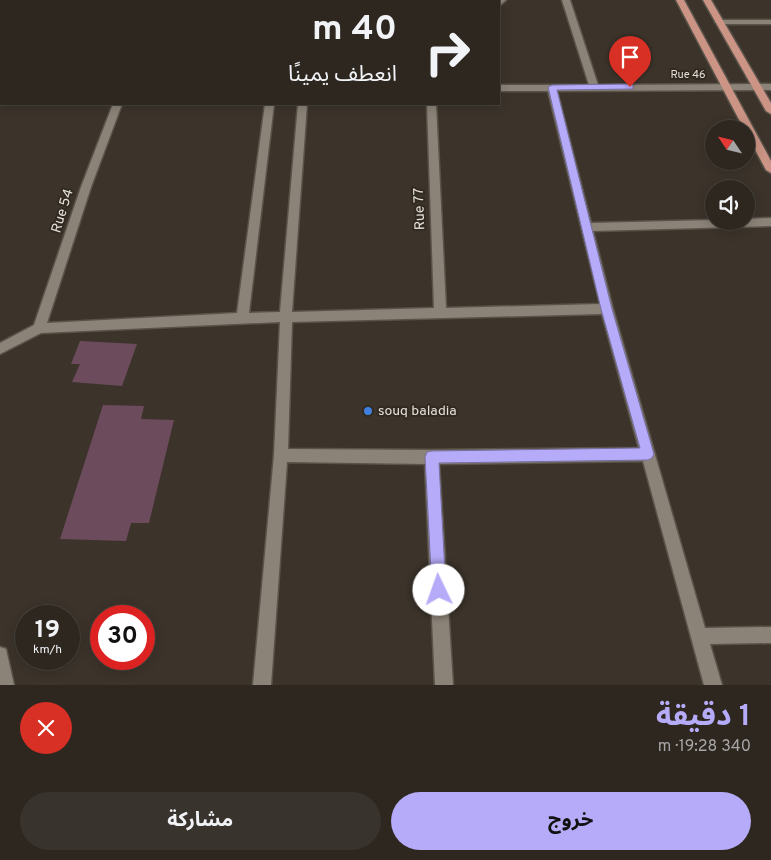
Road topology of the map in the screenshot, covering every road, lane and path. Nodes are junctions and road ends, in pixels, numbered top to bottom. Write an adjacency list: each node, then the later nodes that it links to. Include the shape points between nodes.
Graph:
1 (566, 0): 8 (street)
2 (680, 0): 6 (main road)
3 (707, 0): 4 (main road)
4 (720, 22): 5 (street); 9 (main road)
5 (771, 22)
6 (727, 86): 8 (street, Rue 46); 9 (street, Rue 46); 17 (main road)
7 (552, 87): 8 (street, Rue 46); 11 (street, Rue 46); 19 (street)
8 (594, 87)
9 (757, 87): 10 (street, Rue 46); 16 (main road)
10 (771, 87)
11 (500, 88)
12 (116, 105): 24 (street, Rue 54, via 94,160)
13 (269, 105): 23 (street)
14 (302, 105): 22 (street)
15 (431, 105): 21 (street, Rue 77)
16 (771, 111)
17 (771, 170)
18 (771, 222): 19 (street)
19 (588, 227): 20 (street)
20 (607, 309): 21 (street); 27 (street)
21 (440, 313): 22 (street)
22 (286, 317): 23 (street); 26 (street)
23 (242, 318): 24 (street)
24 (39, 328): 25 (street)
25 (0, 349)
26 (281, 454): 28 (street); 34 (street)
27 (648, 454): 28 (street); 30 (street)
28 (432, 457): 35 (street)
29 (771, 635): 30 (street)
30 (699, 636): 36 (street)
31 (2, 661): 32 (street); 33 (street)
32 (5, 685)
33 (14, 685)
34 (262, 685)
35 (444, 685)
36 (713, 685)

